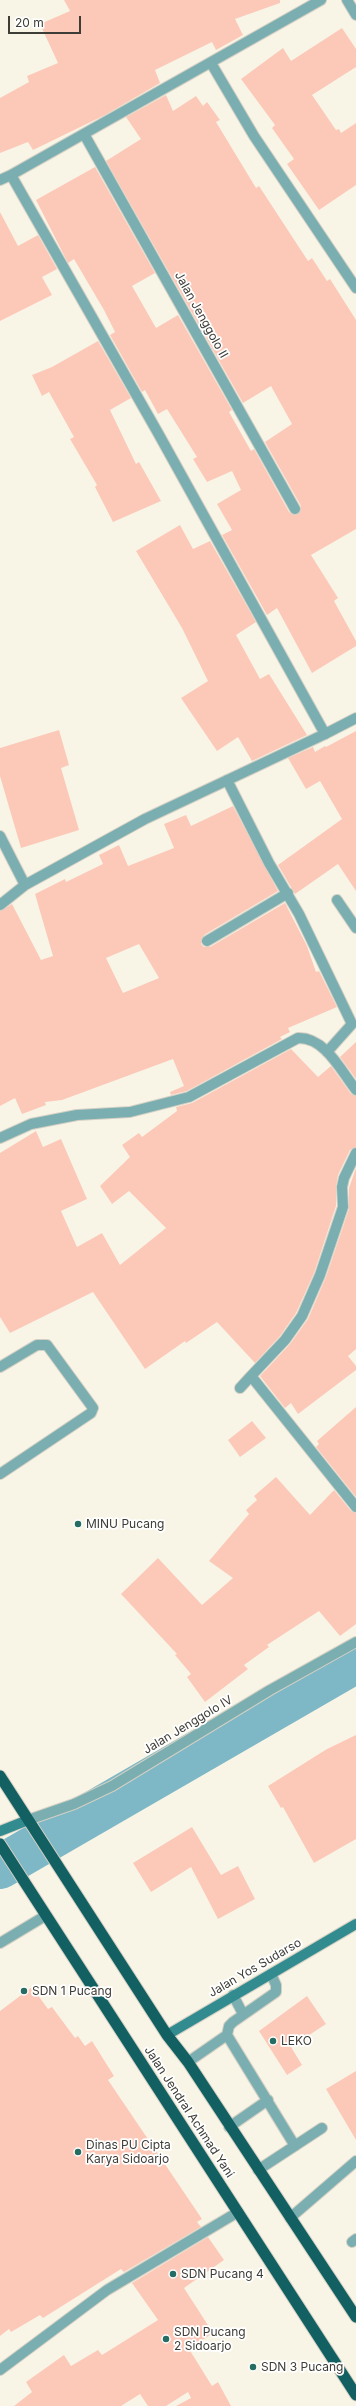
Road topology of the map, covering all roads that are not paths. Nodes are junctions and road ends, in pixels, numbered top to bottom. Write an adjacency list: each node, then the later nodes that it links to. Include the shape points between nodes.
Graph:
1 (321, 0): 4 (street)
2 (347, 0): 3 (street)
3 (356, 15)
4 (211, 63): 5 (street); 8 (street, via 254,136)
5 (84, 134): 6 (street); 9 (street, Jalan Jenggolo II)
6 (11, 175): 7 (street); 11 (street)
7 (0, 180)
8 (356, 288)
9 (295, 509)
10 (356, 718): 11 (street)
11 (325, 734): 12 (street)
12 (226, 780): 14 (street, via 89,848 52,872); 15 (street, via 269,863)
13 (0, 836): 14 (street)
14 (25, 885): 17 (street)
15 (288, 893): 19 (street); 20 (street)
16 (337, 900): 18 (street)
17 (0, 905)
18 (356, 928)
19 (207, 941)
20 (354, 1022): 21 (street)
21 (326, 1052): 22 (street); 23 (street, via 318,1042 308,1037 298,1038 188,1097 130,1112 77,1115 31,1124)
22 (356, 1090)
23 (0, 1138)
24 (356, 1153): 26 (street, via 344,1178 343,1207 322,1269 302,1316 285,1340)
25 (0, 1367): 28 (street, via 37,1345 47,1345 93,1408 91,1413)
26 (251, 1376): 27 (street); 29 (street)
27 (240, 1388)
28 (0, 1474)
29 (356, 1506)
30 (356, 1642): 32 (street, Jalan Jenggolo IV, via 270,1690 112,1786 74,1804)
31 (0, 1776): 32 (highway, Jalan Jendral Achmad Yani)
32 (28, 1820): 33 (main road); 41 (highway, Jalan Jendral Achmad Yani)
33 (0, 1831)
34 (0, 1844): 35 (highway, Jalan Jendral Achmad Yani)
35 (45, 1916): 37 (street); 50 (highway, Jalan Jendral Achmad Yani)
36 (356, 1924): 38 (main road, Jalan Yos Sudarso)
37 (0, 1943)
38 (271, 1974): 39 (main road, Jalan Yos Sudarso); 40 (street, via 276,1992 270,1999)
39 (233, 1995): 40 (street); 41 (main road, Jalan Yos Sudarso)
40 (243, 2014): 42 (street, via 229,2026)
41 (167, 2035): 43 (highway, Jalan Jendral Achmad Yani)
42 (227, 2035): 43 (street); 44 (street)
43 (188, 2062): 45 (highway, Jalan Jendral Achmad Yani)
44 (268, 2100): 45 (street); 47 (street)
45 (229, 2127): 49 (highway, Jalan Jendral Achmad Yani)
46 (322, 2128): 47 (street)
47 (295, 2146): 49 (street)
48 (356, 2161): 51 (street)
49 (258, 2170): 51 (highway, Jalan Jendral Achmad Yani)
50 (238, 2212): 53 (street, via 108,2290); 54 (highway, Jalan Jendral Achmad Yani)
51 (290, 2218): 52 (highway, Jalan Jendral Achmad Yani)
52 (356, 2317)
53 (0, 2370)
54 (356, 2395)

